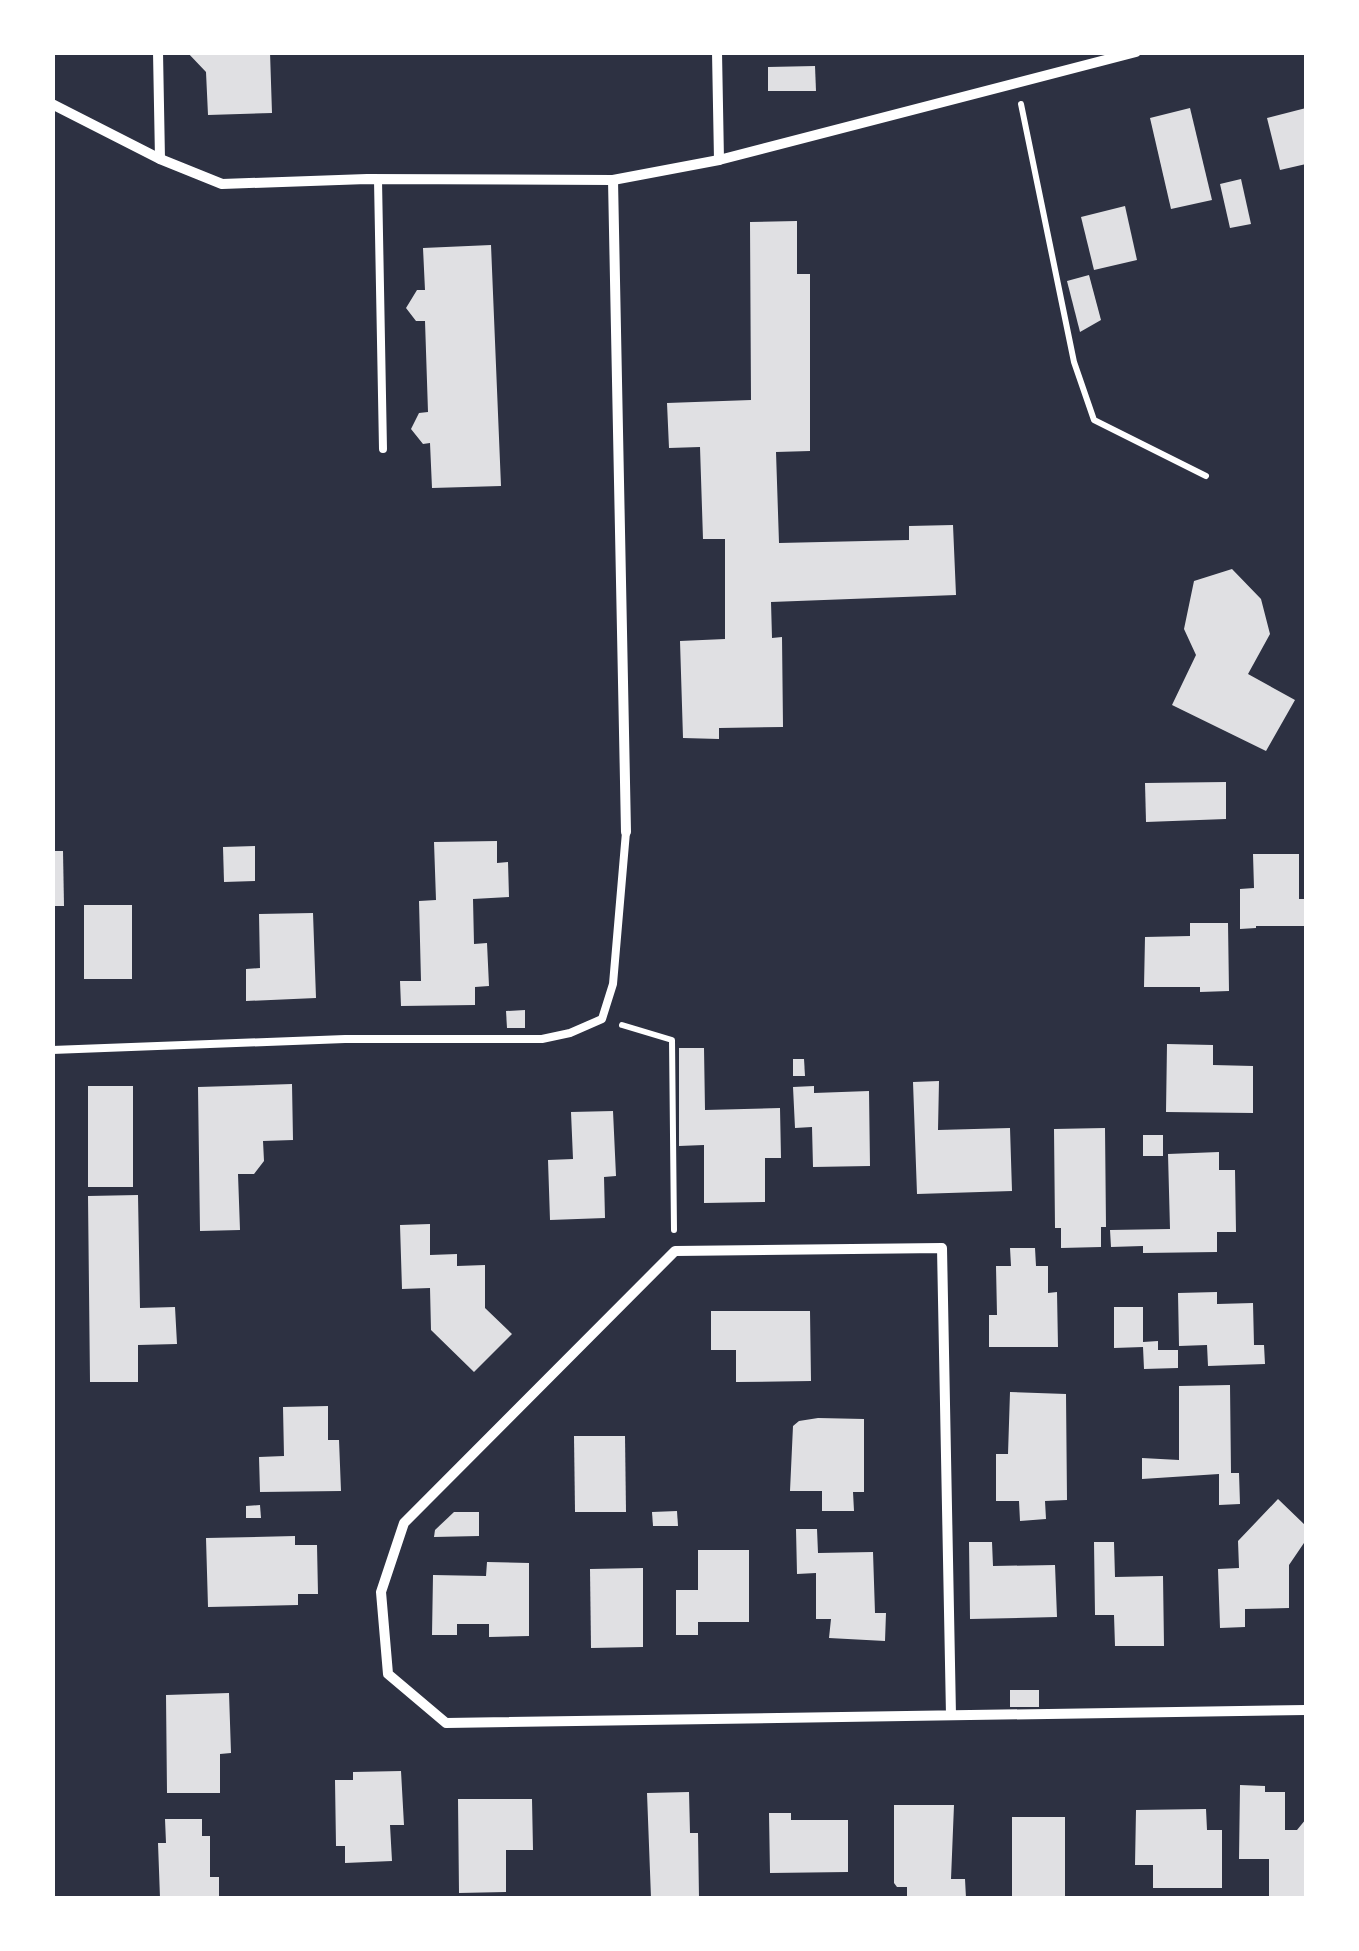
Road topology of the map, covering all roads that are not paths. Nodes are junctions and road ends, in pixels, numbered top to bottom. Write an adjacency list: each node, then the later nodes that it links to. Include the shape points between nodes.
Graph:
1 (158, 52): 5 (street)
2 (717, 52): 6 (street)
3 (1136, 52): 6 (street)
4 (52, 104): 5 (street)
5 (160, 159): 7 (street, via 222,184)
6 (719, 160): 8 (street)
7 (378, 180): 8 (street); 9 (lane)
8 (613, 180): 10 (street)
9 (383, 449)
10 (626, 832): 11 (lane, via 614,984 602,1019 570,1033)
11 (52, 1050)
12 (1306, 1710): 13 (street)
13 (951, 1715): 13 (street, via 446,1723 388,1674 381,1592 404,1523 674,1251 942,1248)

